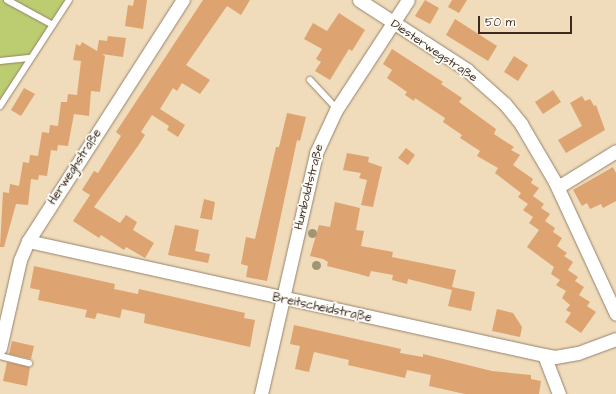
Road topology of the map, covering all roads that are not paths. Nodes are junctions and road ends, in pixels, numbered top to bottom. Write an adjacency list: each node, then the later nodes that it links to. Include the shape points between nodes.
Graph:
1 (7, 0): 7 (lane)
2 (69, 0): 7 (lane)
3 (183, 0): 15 (street, Herweghstraße)
4 (359, 0): 6 (street, Diesterwegstraße)
5 (408, 0): 6 (street, Humboldtstraße)
6 (394, 22): 12 (street, Humboldtstraße); 14 (street, Diesterwegstraße, via 467,70 505,104 536,147)
7 (53, 25): 8 (lane)
8 (31, 58): 9 (lane); 11 (lane)
9 (0, 61)
10 (310, 80): 12 (lane)
11 (0, 106)
12 (339, 111): 16 (street, Humboldtstraße, via 316,153)
13 (616, 151): 14 (street)
14 (558, 187): 17 (street, Diesterwegstraße)
15 (28, 241): 16 (street, Breitscheidstraße); 19 (street, Herweghstraße, via 20,260)
16 (283, 300): 20 (street, Breitscheidstraße); 23 (street, Humboldtstraße)
17 (616, 314)
18 (616, 339): 20 (street, Breitscheidstraße, via 571,354)
19 (0, 348)
20 (544, 355): 24 (street)
21 (0, 356): 22 (lane)
22 (29, 363)
23 (262, 394)
24 (559, 394)

